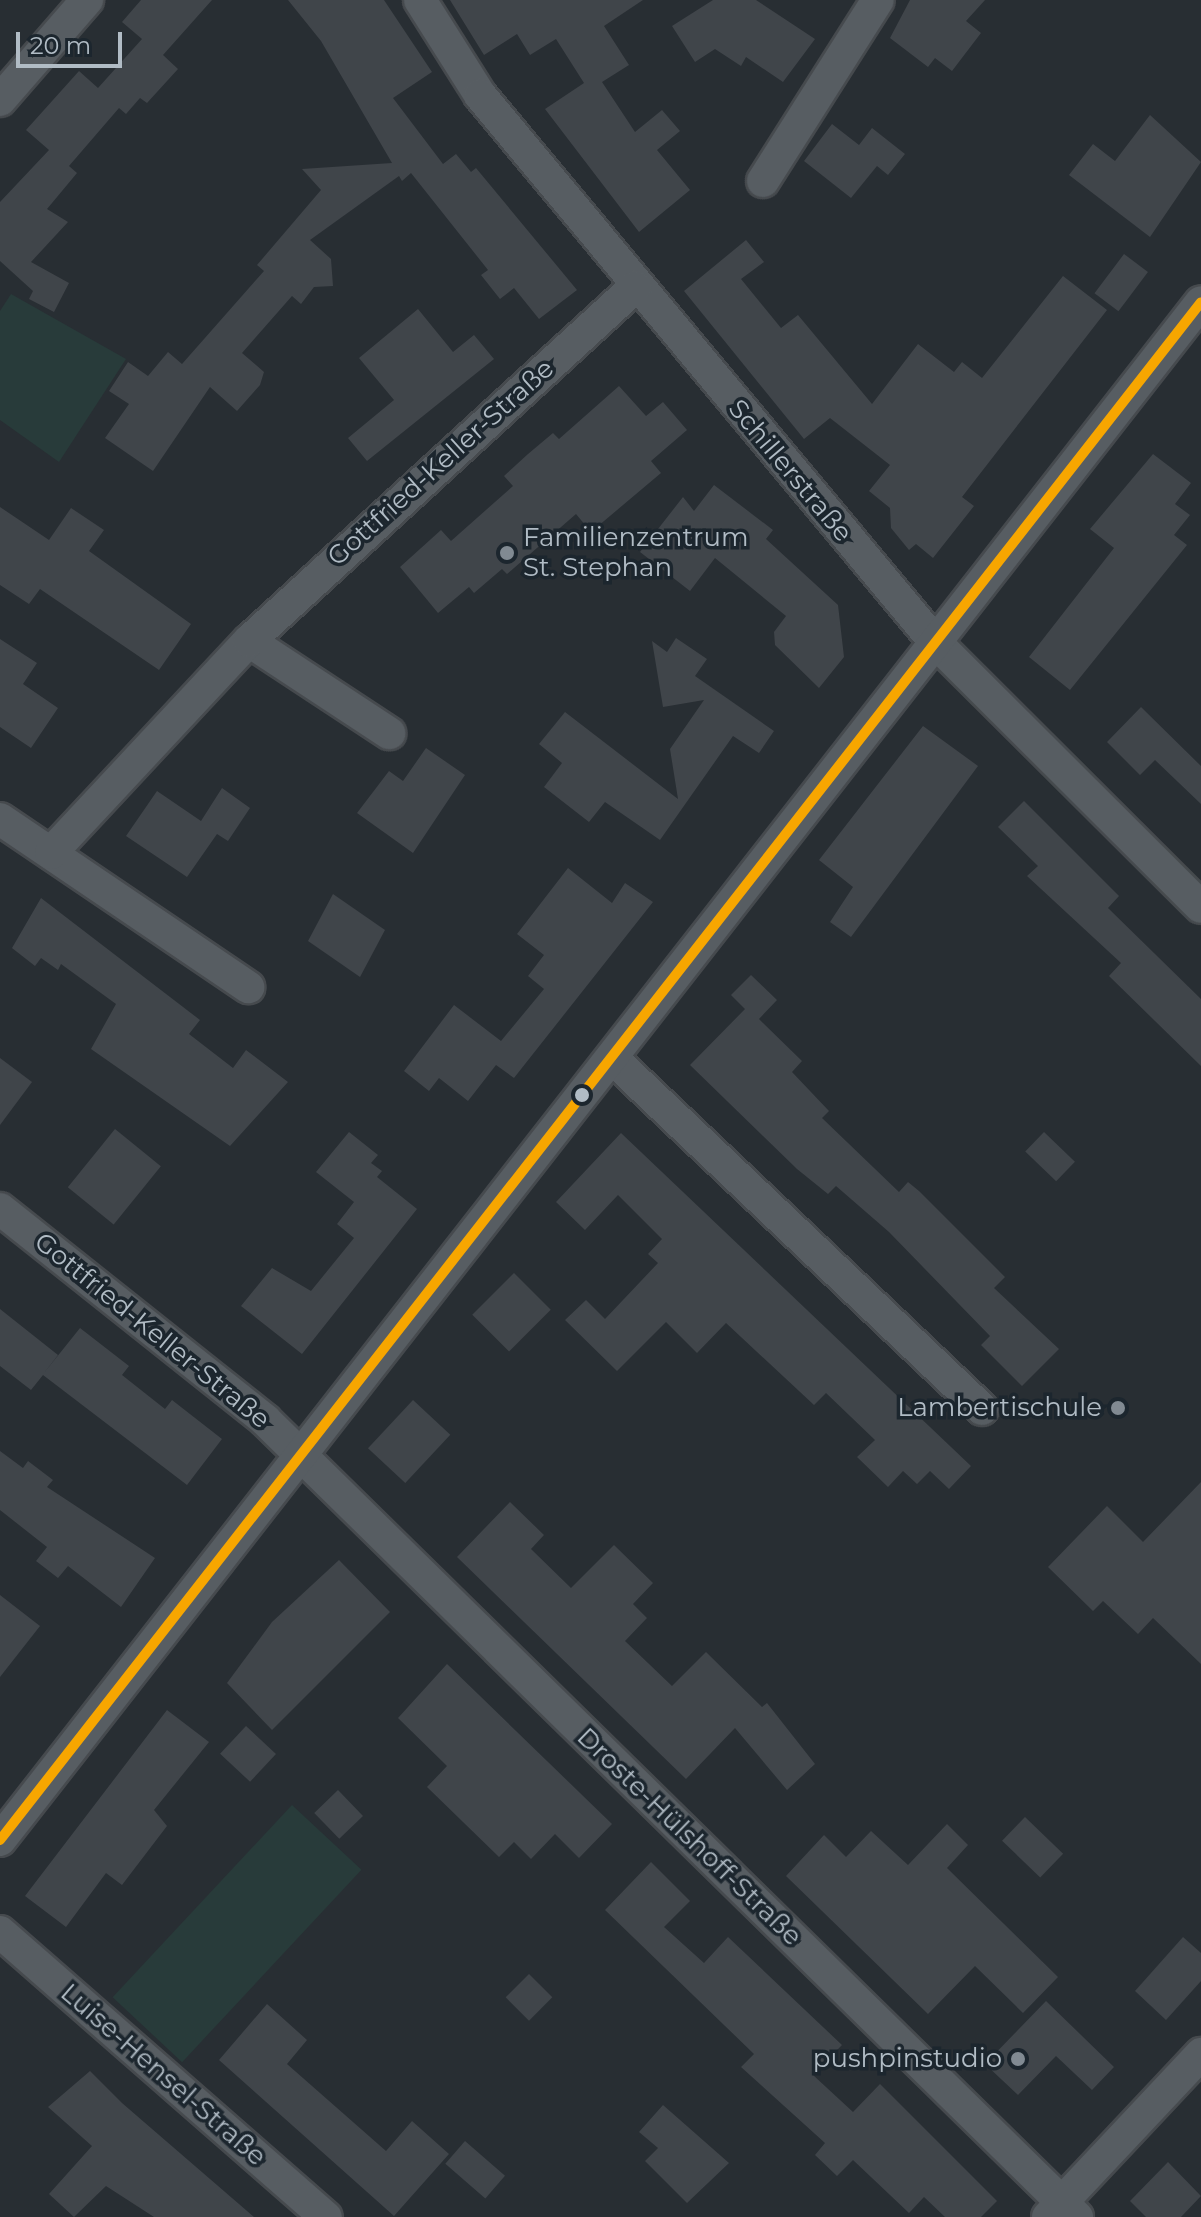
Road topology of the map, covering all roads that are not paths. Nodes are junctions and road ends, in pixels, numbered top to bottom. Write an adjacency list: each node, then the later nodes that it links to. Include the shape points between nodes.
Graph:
1 (87, 0): 4 (street)
2 (420, 0): 6 (street, Schillerstraße, via 480,95)
3 (878, 0): 5 (street)
4 (0, 100)
5 (763, 181)
6 (635, 287): 8 (street, Gottfried-Keller-Straße); 9 (street, Schillerstraße)
7 (1201, 302): 9 (street)
8 (249, 641): 10 (street); 12 (street, Gottfried-Keller-Straße)
9 (935, 642): 13 (street, Schillerstraße); 15 (street)
10 (389, 733)
11 (0, 819): 12 (street)
12 (51, 853): 14 (street)
13 (1201, 907)
14 (248, 987)
15 (612, 1058): 17 (street); 18 (street)
16 (0, 1209): 18 (street, Gottfried-Keller-Straße, via 265,1420)
17 (982, 1409)
18 (301, 1456): 19 (street); 22 (street, Droste-Hülshoff-Straße)
19 (0, 1840)
20 (0, 1932): 23 (street, Luise-Hensel-Straße)
21 (1201, 2054): 22 (street)
22 (1062, 2212)
23 (326, 2217)

